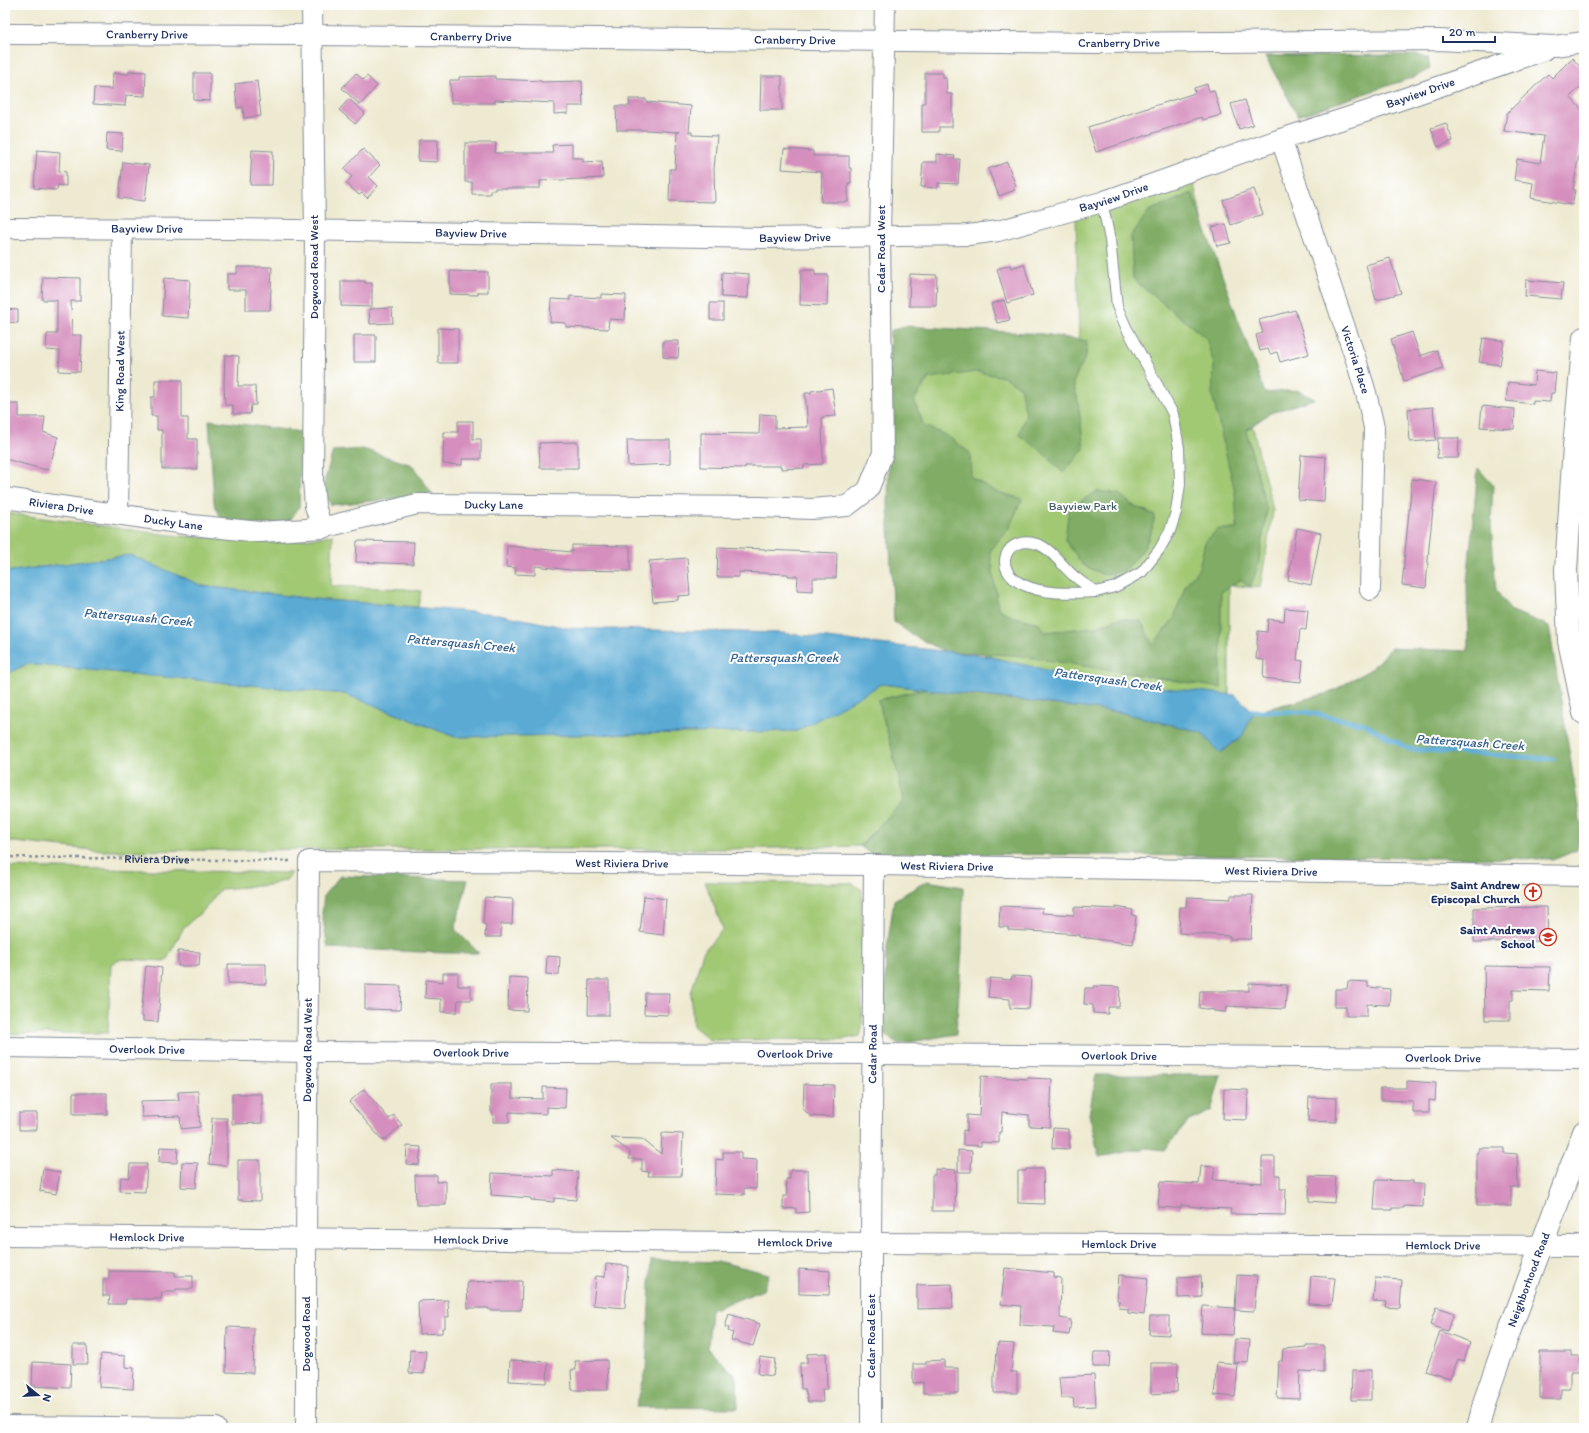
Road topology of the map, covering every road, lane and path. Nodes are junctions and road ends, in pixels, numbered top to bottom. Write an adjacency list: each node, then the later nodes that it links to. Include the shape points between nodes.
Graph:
1 (312, 5): 4 (street, Dogwood Road West)
2 (885, 5): 5 (street, Cedar Road West)
3 (5, 34): 4 (street, Cranberry Drive)
4 (312, 35): 5 (street, Cranberry Drive); 12 (street, Dogwood Road West)
5 (885, 40): 7 (street, Cranberry Drive, via 1439,40); 13 (street, Cedar Road West)
6 (1584, 42): 7 (street, Cranberry Drive)
7 (1554, 46): 8 (street, Bayview Drive)
8 (1281, 139): 9 (street, Bayview Drive); 20 (street, Victoria Place, via 1356,360 1374,427)
9 (1102, 202): 13 (street, Bayview Drive, via 998,231 968,235); 21 (lane, via 1110,240 1117,306 1173,414 1179,448 1180,484 1170,531 1142,572 1115,587)
10 (5, 228): 11 (street, Bayview Drive)
11 (122, 229): 12 (street, Bayview Drive); 18 (street, King Road West)
12 (315, 231): 13 (street, Bayview Drive, via 764,238); 19 (street, Dogwood Road West, via 313,480 315,506)
13 (880, 235): 16 (street, Cedar Road West, via 883,453)
14 (1584, 338): 15 (street)
15 (1579, 447): 22 (street, via 1566,570)
16 (868, 490): 19 (street, Ducky Lane, via 848,506 812,508 417,504)
17 (5, 498): 18 (street, Riviera Drive)
18 (118, 514): 19 (street, Ducky Lane, via 192,526 260,532)
19 (322, 528)
20 (1370, 590)
21 (1096, 592): 21 (lane, via 1039,544 1025,542 1011,548 1005,554 1009,576 1023,585 1039,590)
22 (1577, 642): 23 (street)
23 (1584, 713)
24 (5, 857): 25 (path, Riviera Drive)
25 (309, 861): 26 (street, West Riviera Drive); 29 (street, Dogwood Road West)
26 (874, 866): 27 (street, West Riviera Drive); 30 (street, Cedar Road)
27 (1584, 876)
28 (5, 1047): 29 (street, Overlook Drive)
29 (307, 1052): 30 (street, Overlook Drive); 34 (street, Dogwood Road West)
30 (873, 1054): 31 (street, Overlook Drive); 35 (street, Cedar Road)
31 (1584, 1059)
32 (1584, 1132): 36 (street, Neighborhood Road)
33 (5, 1236): 34 (street, Hemlock Drive)
34 (306, 1240): 35 (street, Hemlock Drive); 40 (street, Dogwood Road)
35 (871, 1243): 36 (street, Hemlock Drive); 41 (street, Cedar Road East)
36 (1542, 1246): 37 (street, Hemlock Drive); 42 (street, Neighborhood Road, via 1484,1403)
37 (1584, 1246)
38 (5, 1426): 39 (street)
39 (216, 1428)
40 (306, 1428)
41 (871, 1428)
42 (1478, 1428)

